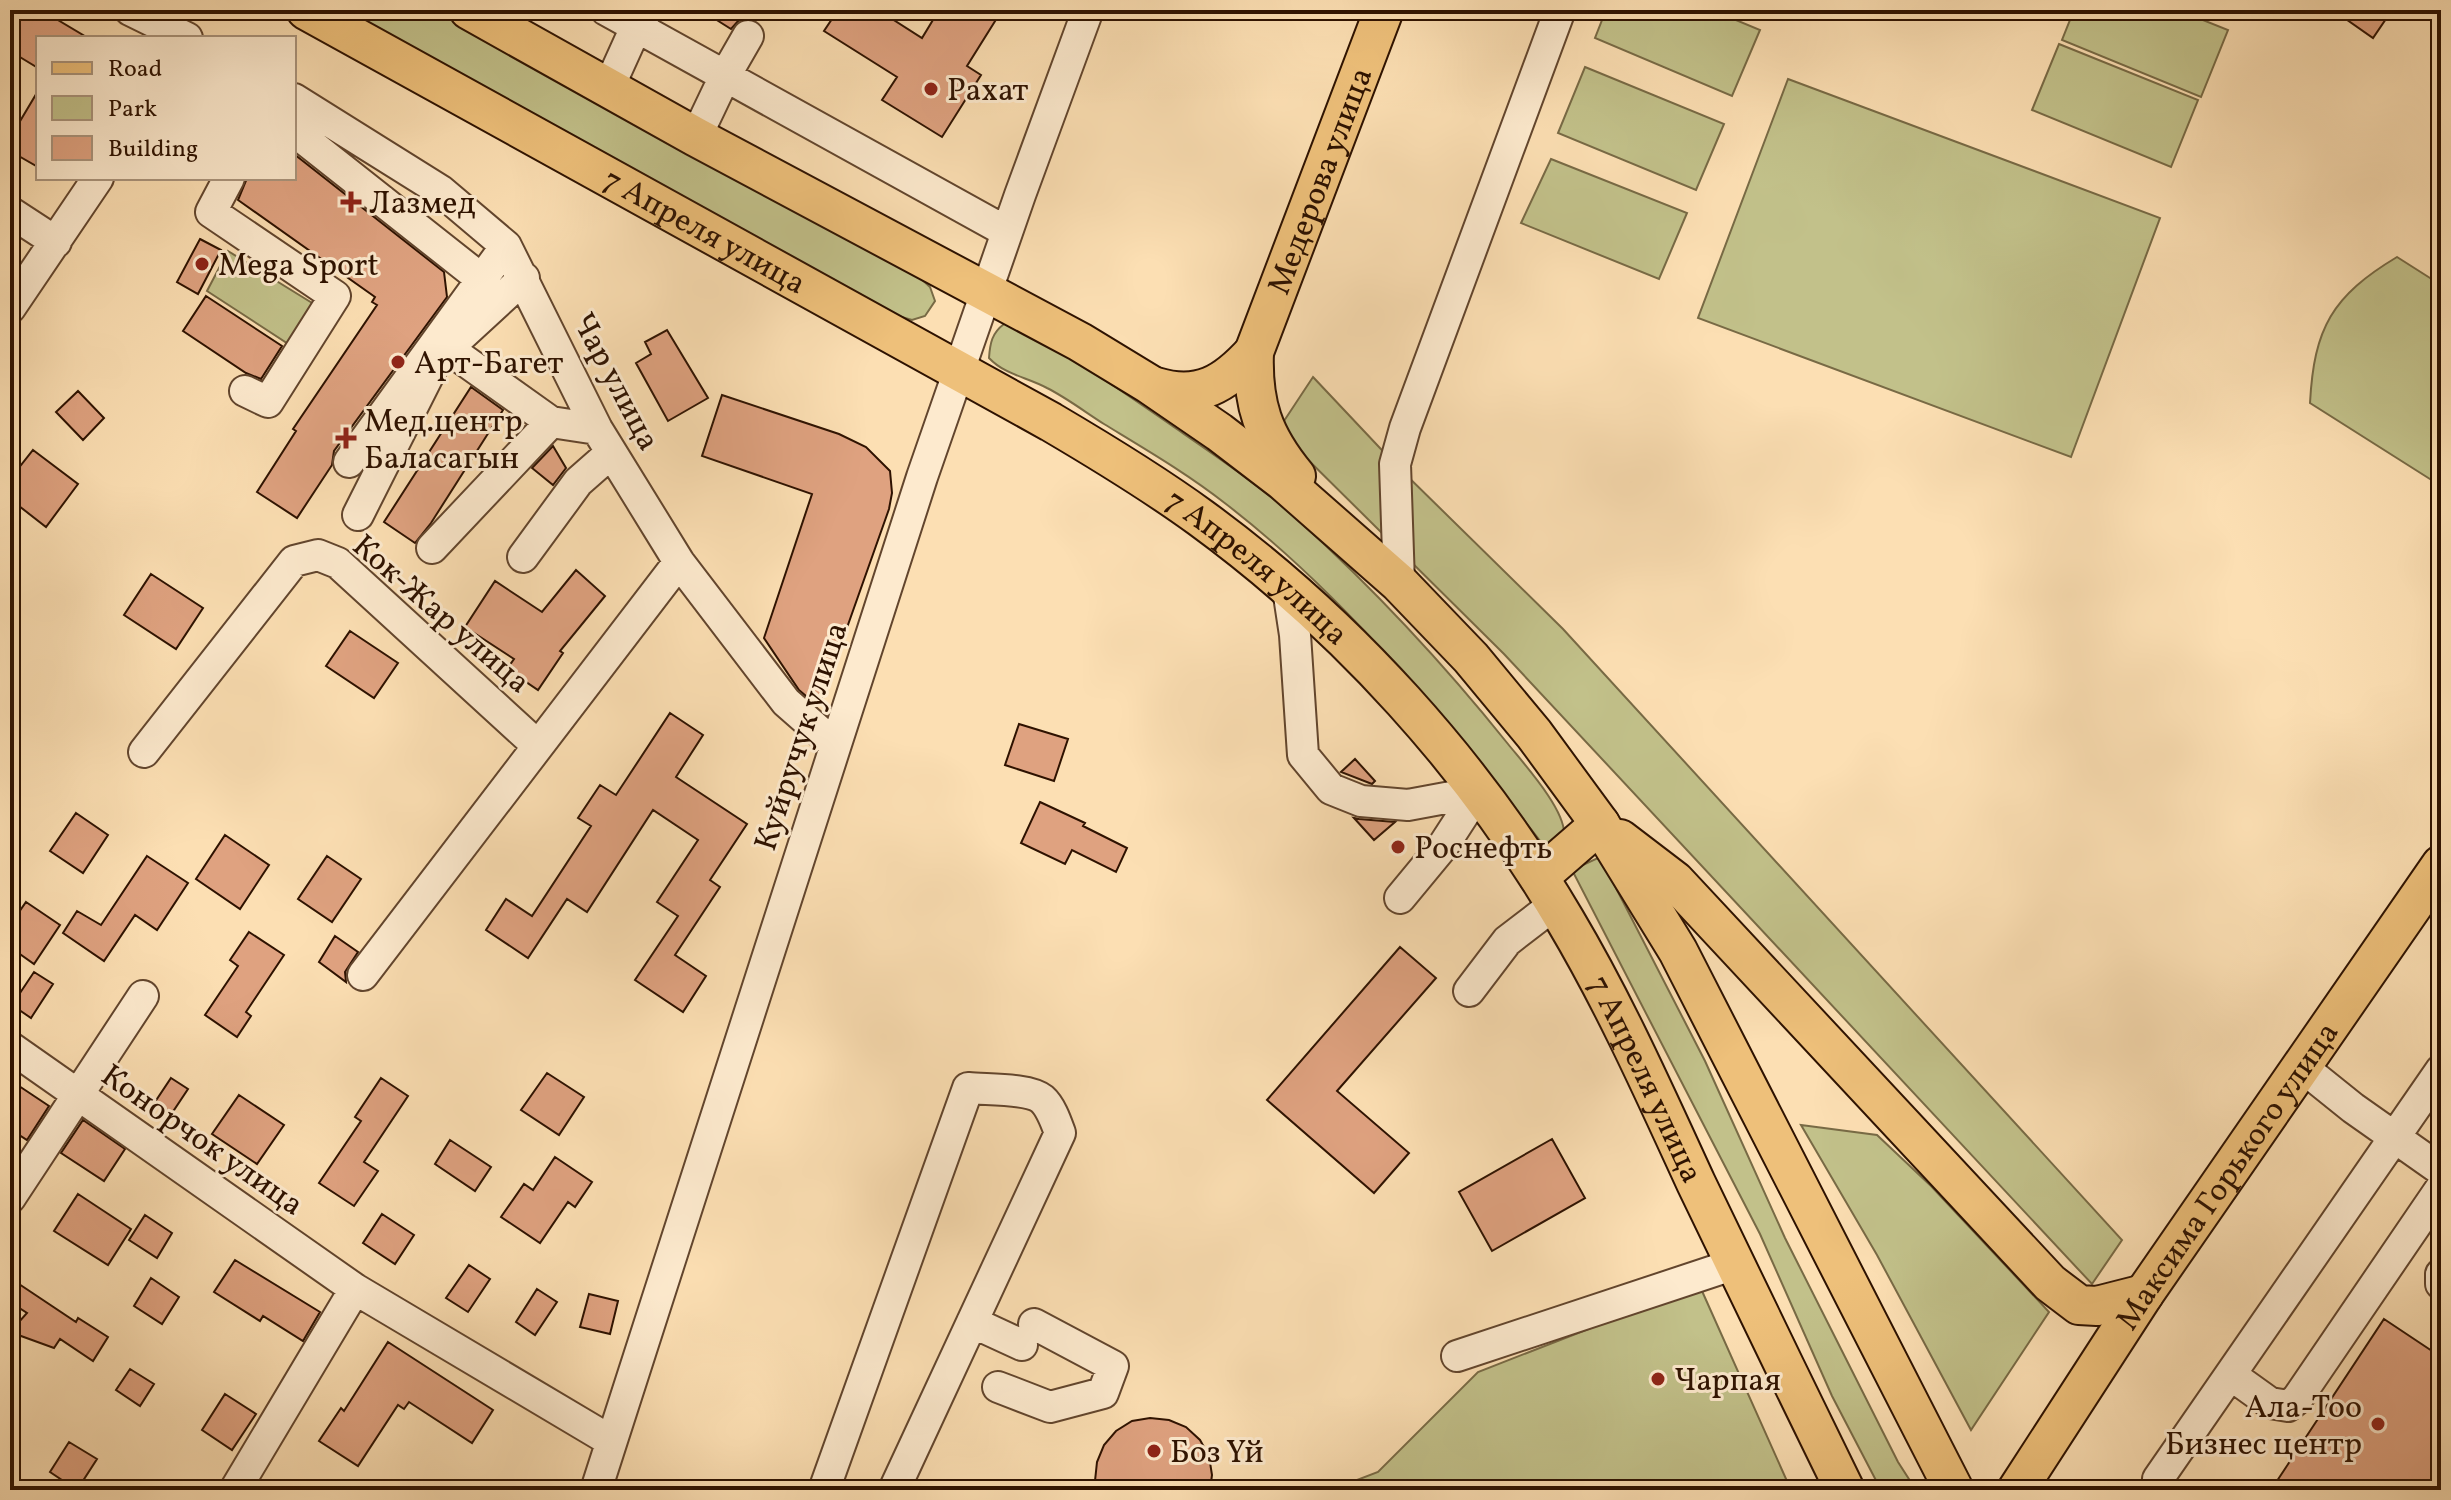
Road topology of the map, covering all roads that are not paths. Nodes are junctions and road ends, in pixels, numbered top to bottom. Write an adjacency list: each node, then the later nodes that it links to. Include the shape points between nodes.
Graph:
1 (130, 10): 9 (street)
2 (306, 10): 28 (main road, 7 Апреля улица)
3 (469, 10): 12 (main road)
4 (606, 10): 8 (street)
5 (1088, 10): 19 (street, Куйручук улица)
6 (1384, 10): 27 (main road, Медерова улица)
7 (1560, 10): 39 (street, via 1405,428 1395,464)
8 (642, 18): 11 (street); 12 (street)
9 (183, 36)
10 (748, 36): 11 (street)
11 (725, 76): 15 (street); 19 (street)
12 (608, 89): 15 (main road)
13 (296, 100): 21 (street, Чар улица, via 441,191)
14 (296, 133): 22 (street)
15 (696, 137): 24 (main road)
16 (97, 180): 20 (street)
17 (228, 180): 30 (street, via 211,212 335,296 268,402)
18 (10, 212): 20 (street)
19 (1007, 232): 24 (street, Куйручук улица)
20 (56, 242): 25 (street)
21 (506, 246): 22 (street); 23 (street, Чар улица)
22 (480, 278): 33 (street)
23 (524, 278): 26 (street); 32 (street, Чар улица)
24 (986, 293): 28 (street, Куйручук улица); 29 (main road)
25 (10, 308)
26 (447, 348): 31 (street); 34 (street, via 437,358)
27 (1254, 352): 29 (main road, Медерова улица, via 1240,368 1199,392); 35 (main road, Медерова улица, via 1256,401 1266,433)
28 (959, 371): 40 (main road, 7 Апреля улица, via 1130,469); 41 (street, Куйручук улица)
29 (1152, 386): 35 (main road)
30 (245, 391)
31 (551, 422): 32 (street); 36 (street)
32 (604, 441): 37 (street); 38 (street, Чар улица)
33 (349, 462)
34 (358, 515)
35 (1335, 525): 39 (main road)
36 (432, 548)
37 (523, 557)
38 (679, 562): 41 (street, Чар улица, via 786,702); 42 (street, Кок-Жар улица)
39 (1399, 583): 45 (main road, via 1471,658)
40 (1288, 589): 44 (main road, 7 Апреля улица, via 1403,702); 44 (street, via 1303,755 1331,789 1361,801 1408,805)
41 (835, 745): 69 (street, Куйручук улица)
42 (538, 746): 43 (street, Кок-Жар улица, via 338,563 318,555 294,561); 49 (street, Кок-Жар улица)
43 (144, 752)
44 (1478, 792): 47 (main road, 7 Апреля улица); 48 (street)
45 (1600, 824): 47 (main road); 64 (main road, via 1675,881 2050,1283 2079,1305); 76 (main road, via 1678,951)
46 (2441, 865): 53 (main road, Максима Горького улица)
47 (1547, 891): 50 (street); 60 (main road, 7 Апреля улица, via 1614,1008)
48 (1400, 898)
49 (363, 975)
50 (1469, 991)
51 (143, 996): 55 (street)
52 (10, 1047): 55 (street, Конорчок улица)
53 (2302, 1067): 56 (street); 64 (main road, Максима Горького улица)
54 (2441, 1070): 56 (street)
55 (79, 1096): 58 (street); 63 (street, Конорчок улица)
56 (2396, 1138): 57 (street); 67 (street)
57 (2441, 1170)
58 (10, 1198)
59 (2438, 1202): 67 (street, via 2297,1399 2288,1406 2270,1403)
60 (1735, 1264): 66 (street); 75 (main road, 7 Апреля улица)
61 (2441, 1274): 62 (street)
62 (2441, 1284)
63 (355, 1289): 69 (street, Конорчок улица); 71 (street)
64 (2144, 1294): 77 (main road, Максима Горького улица)
65 (972, 1322): 68 (street, via 1028,1335 1113,1366 1103,1393 1050,1407); 73 (street, via 1060,1133 1042,1099 1026,1092 968,1088); 74 (street)
66 (1457, 1356)
67 (2231, 1375): 70 (street)
68 (998, 1387)
69 (611, 1441): 72 (street, Куйручук улица)
70 (2158, 1479)
71 (235, 1490)
72 (596, 1490)
73 (824, 1490)
74 (894, 1490)
75 (1845, 1490)
76 (1954, 1490)
77 (2017, 1490)

